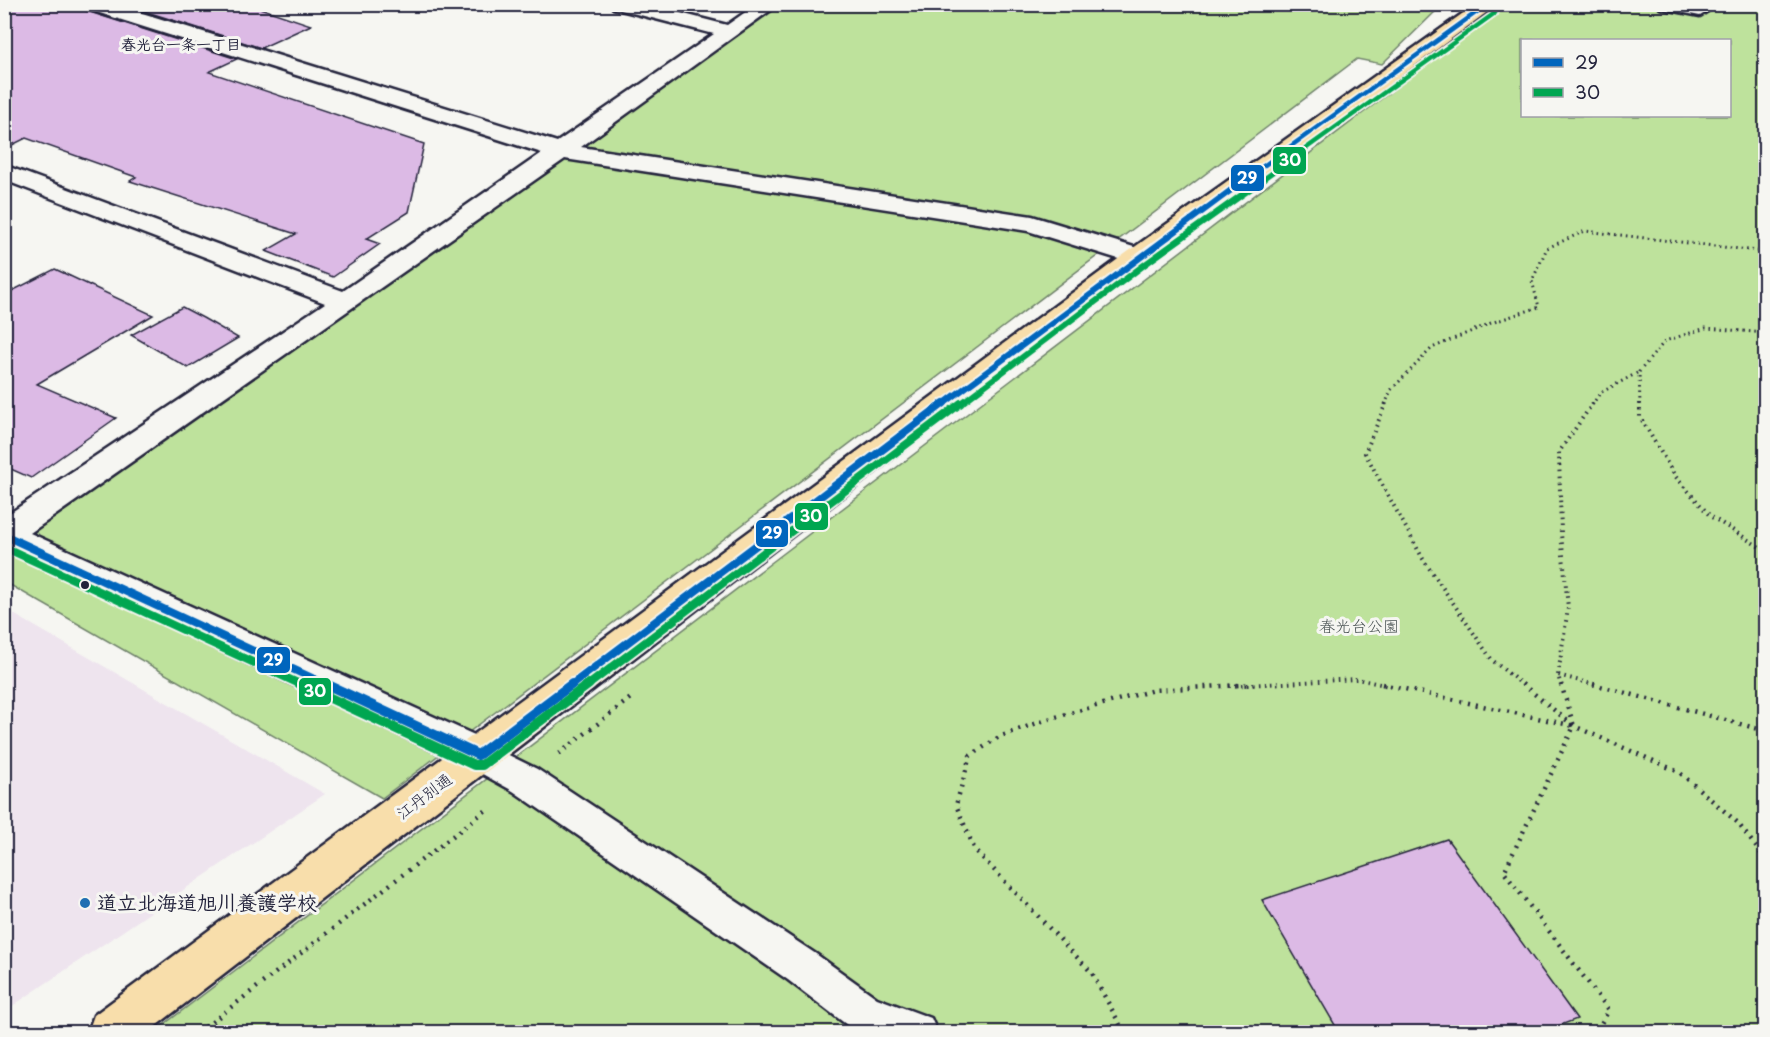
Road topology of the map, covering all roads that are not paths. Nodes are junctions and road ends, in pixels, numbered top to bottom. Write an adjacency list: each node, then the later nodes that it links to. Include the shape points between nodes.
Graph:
1 (91, 4): 8 (street)
2 (620, 4): 7 (street)
3 (770, 4): 7 (street)
4 (1489, 4): 10 (main road, 江丹別通)
5 (1666, 4): 6 (lane)
6 (1700, 11)
7 (731, 32): 8 (street)
8 (561, 151): 10 (street, via 1032,224); 11 (street)
9 (4, 172): 11 (street)
10 (1138, 257): 13 (main road, 江丹別通)
11 (346, 301): 12 (street)
12 (4, 534): 13 (street)
13 (478, 755): 14 (main road, 江丹別通); 15 (lane, via 525,780 865,1014)
14 (111, 1032)
15 (916, 1032)

